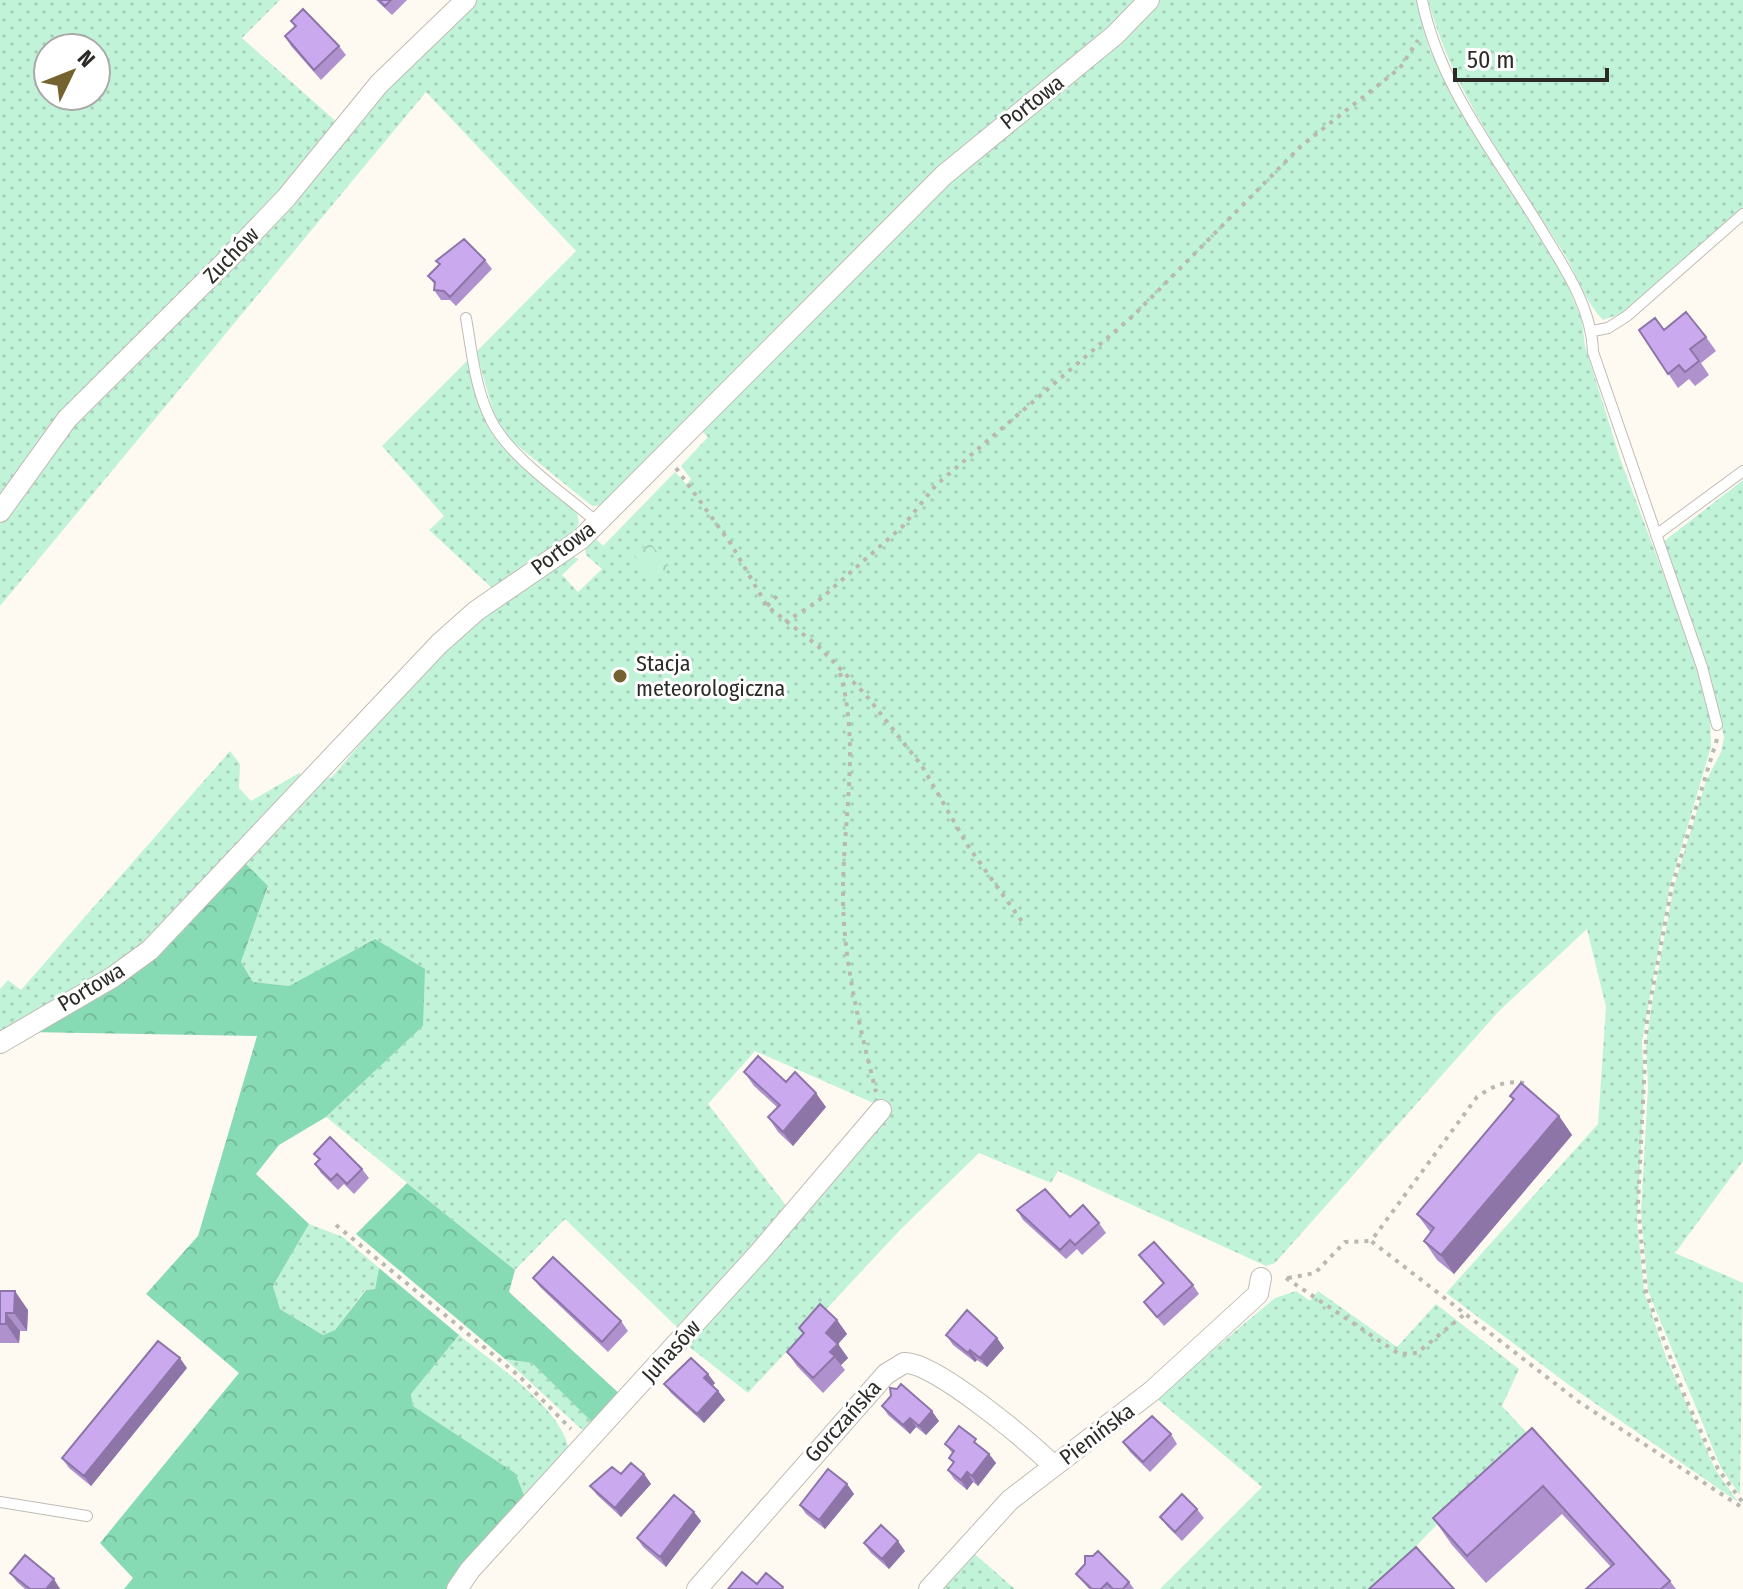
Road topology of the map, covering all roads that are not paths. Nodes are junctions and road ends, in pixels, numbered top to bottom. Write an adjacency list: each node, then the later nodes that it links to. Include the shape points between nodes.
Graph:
1 (466, 0): 8 (street, Zuchów, via 379,84 286,198 67,419)
2 (1149, 0): 9 (street, Portowa, via 1115,35 944,175)
3 (1422, 0): 6 (lane, via 1441,62 1570,277)
4 (1743, 214): 6 (lane, via 1627,316)
5 (466, 318): 9 (lane, via 477,382 505,442)
6 (1593, 331): 10 (lane, via 1593,352)
7 (1743, 471): 10 (lane)
8 (0, 512)
9 (598, 523): 12 (street, Portowa, via 439,644 150,950)
10 (1656, 535): 11 (lane)
11 (1717, 725)
12 (0, 1043)
13 (881, 1110): 18 (street, Juhasów)
14 (1261, 1278): 15 (street, Pienińska, via 1258,1294 1152,1391)
15 (1054, 1466): 19 (street, Gorczańska, via 928,1367 904,1363 886,1374); 20 (street, Pienińska, via 1010,1500)
16 (0, 1502): 17 (lane)
17 (87, 1516)
18 (457, 1589)
19 (697, 1589)
20 (929, 1589)

